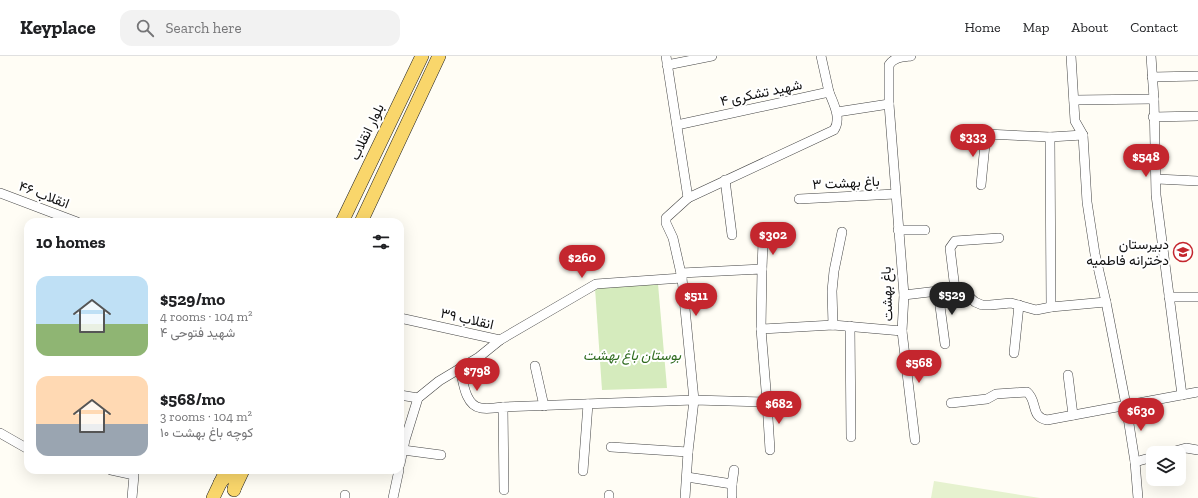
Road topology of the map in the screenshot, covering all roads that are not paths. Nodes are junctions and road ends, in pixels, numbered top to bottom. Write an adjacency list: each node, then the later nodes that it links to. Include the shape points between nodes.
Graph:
1 (422, 56): 30 (main road, بلوار انقلاب)
2 (439, 56): 31 (main road)
3 (712, 56): 8 (street)
4 (821, 56): 11 (street)
5 (911, 56): 14 (street, باغ بهشت, via 897,58 889,65)
6 (1071, 56): 13 (street)
7 (1150, 56): 10 (street)
8 (667, 61): 18 (street)
9 (1198, 76): 10 (street)
10 (1152, 77): 12 (street)
11 (829, 92): 15 (street); 18 (street, شهید تشکری ۴)
12 (1154, 99): 13 (street); 17 (street)
13 (1074, 100): 19 (street, via 1076,121)
14 (889, 104): 15 (street); 26 (street, باغ بهشت)
15 (837, 112): 22 (street, via 834,130)
16 (1198, 116): 17 (street)
17 (1153, 117): 21 (street)
18 (677, 125): 27 (street)
19 (1083, 135): 20 (street); 45 (street, via 1087,202)
20 (1050, 137): 24 (street, via 986,134); 47 (street)
21 (1157, 179): 23 (street); 43 (street, via 1156,195)
22 (725, 180): 27 (street); 35 (street)
23 (1198, 181)
24 (981, 185)
25 (0, 193): 29 (street, انقلاب ۴۶)
26 (895, 194): 28 (street, باغ بهشت ۳); 32 (street, باغ بهشت)
27 (688, 198): 39 (street, via 666,218)
28 (799, 199)
29 (66, 218)
30 (344, 218)
31 (363, 218)
32 (898, 230): 33 (street); 42 (street, باغ بهشت)
33 (925, 230)
34 (842, 232): 49 (street, via 832,291)
35 (732, 235)
36 (999, 238): 40 (street, via 955,241 952,244 950,248)
37 (763, 242): 38 (street)
38 (762, 269): 39 (street, انقلاب ۳۹); 51 (street)
39 (681, 276): 53 (street, انقلاب ۳۹, via 596,284); 63 (street)
40 (955, 289): 41 (street); 46 (street, via 982,304 1011,302)
41 (938, 291): 42 (street); 54 (street)
42 (904, 295): 52 (street, باغ بهشت)
43 (1169, 297): 44 (street); 60 (street)
44 (1198, 297)
45 (1106, 302): 47 (street); 68 (street)
46 (1018, 305): 47 (street, via 1036,310); 55 (street)
47 (1051, 307)
48 (404, 319): 53 (street, انقلاب ۳۹)
49 (833, 325): 50 (street, باغ بهشت); 51 (street, باغ بهشت)
50 (850, 326): 52 (street, باغ بهشت); 73 (street)
51 (761, 328): 64 (street)
52 (902, 331): 74 (street)
53 (500, 340): 57 (street)
54 (945, 344)
55 (1014, 353)
56 (535, 366): 67 (street)
57 (460, 368): 62 (street); 69 (street, via 473,406)
58 (1068, 375): 70 (street)
59 (1198, 392): 60 (street)
60 (1182, 395): 68 (street)
61 (404, 396): 62 (street)
62 (418, 398): 72 (street)
63 (694, 400): 64 (street); 66 (street); 81 (street)
64 (767, 402): 79 (street)
65 (951, 403): 70 (street, via 987,399 996,394 1027,392 1042,419)
66 (588, 404): 67 (street); 86 (street)
67 (544, 406): 69 (street)
68 (1126, 406): 70 (street); 84 (street)
69 (503, 407): 94 (street)
70 (1073, 415)
71 (0, 433): 75 (street)
72 (404, 435)
73 (851, 438)
74 (915, 440)
75 (24, 447)
76 (611, 447): 81 (street)
77 (1186, 448): 80 (street)
78 (404, 450): 82 (street)
79 (770, 450)
80 (1198, 450)
81 (688, 452): 91 (street)
82 (441, 455)
83 (1146, 459): 84 (street)
84 (1135, 462): 102 (street)
85 (734, 470): 93 (street)
86 (584, 471)
87 (134, 474): 97 (street)
88 (224, 474): 92 (main road)
89 (241, 474): 95 (main road)
90 (398, 474): 99 (street)
91 (687, 477): 93 (street); 101 (street)
92 (220, 483): 95 (main road, via 231,475 236,480); 98 (main road)
93 (732, 484): 96 (street)
94 (504, 490)
95 (232, 494)
96 (732, 496)
97 (132, 498)
98 (213, 498)
99 (393, 498): 100 (street)
100 (400, 498)
101 (685, 498)
102 (1138, 498)

